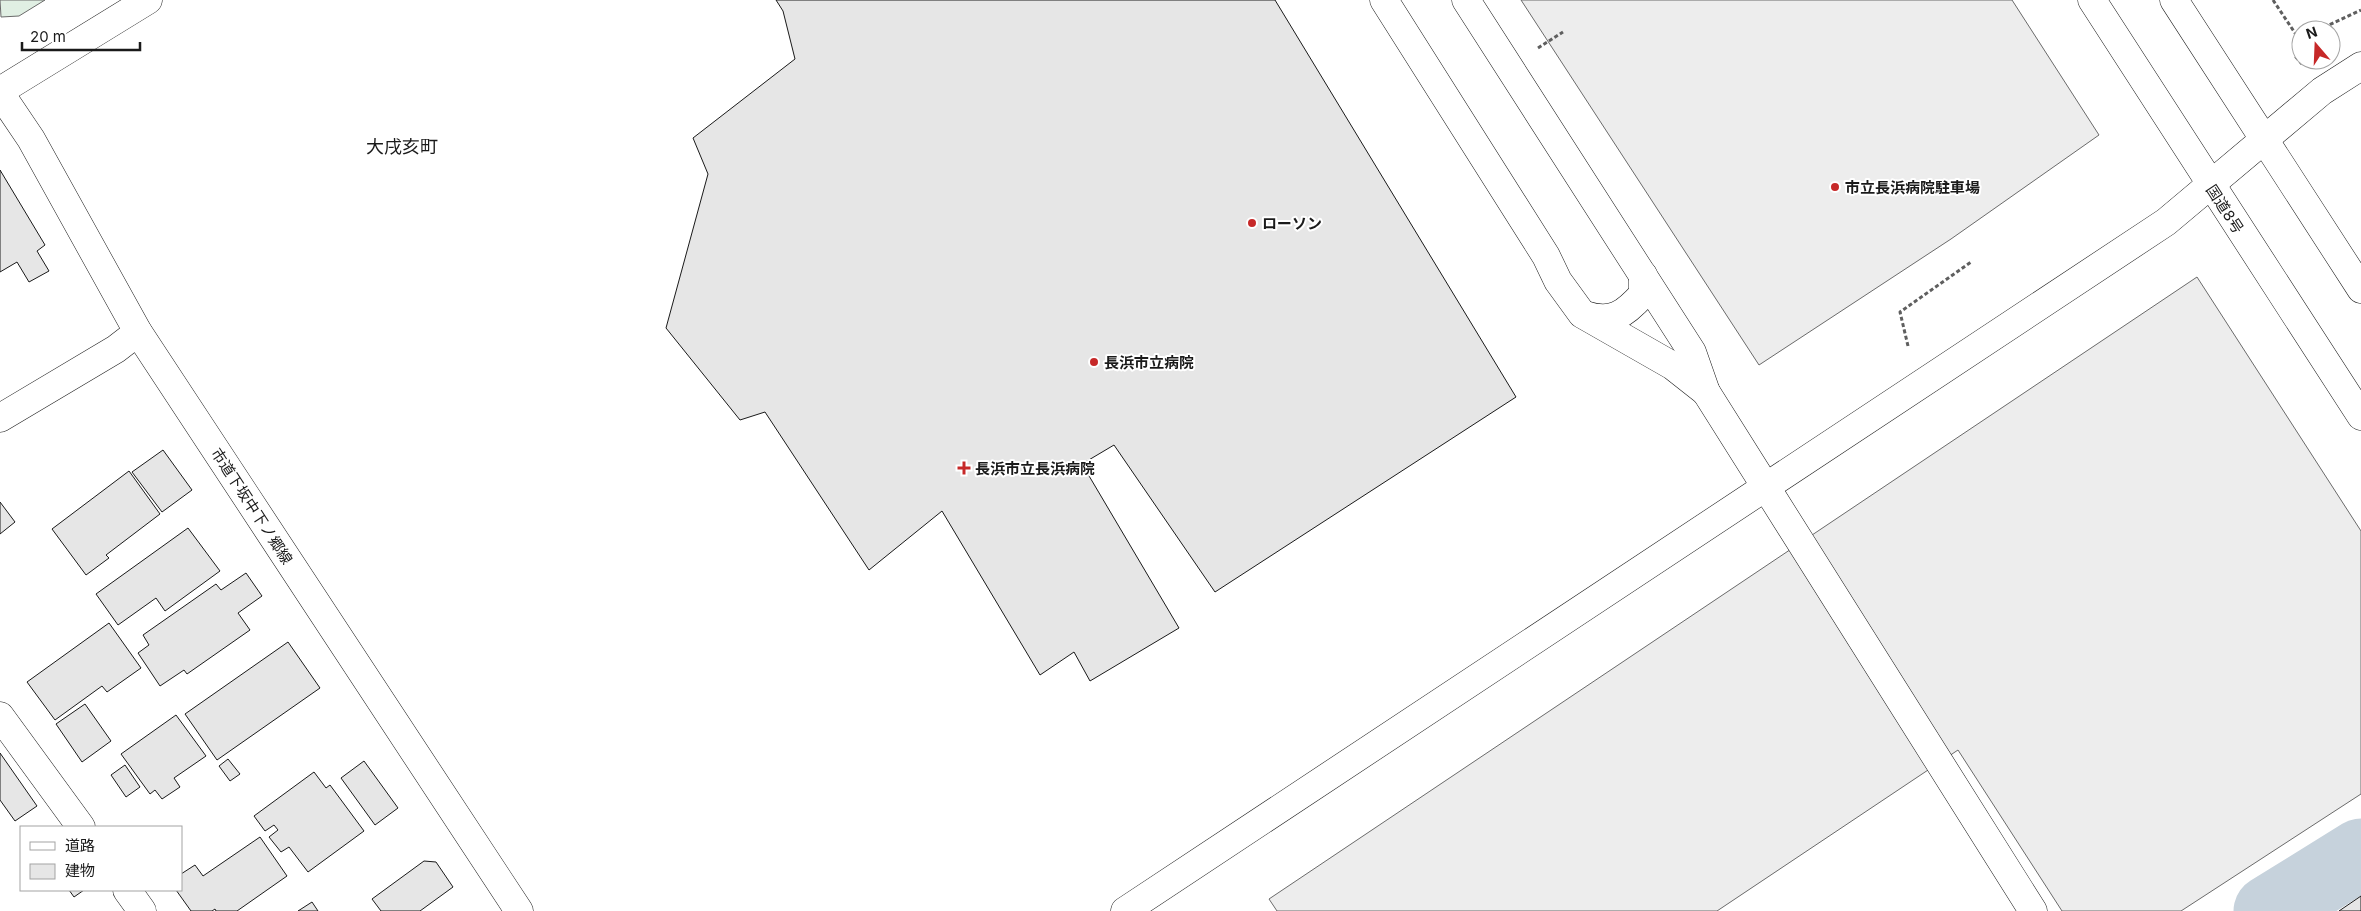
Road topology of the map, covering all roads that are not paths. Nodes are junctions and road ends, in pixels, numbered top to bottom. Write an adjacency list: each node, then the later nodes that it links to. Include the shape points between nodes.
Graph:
1 (148, 0): 7 (main road)
2 (1384, 0): 12 (main road, via 1558,281)
3 (1466, 0): 10 (main road)
4 (2092, 0): 9 (main road, 国道8号)
5 (2174, 0): 8 (main road)
6 (2361, 66): 8 (main road, via 2322,91)
7 (0, 92): 13 (main road, 市道下坂中下ノ郷線, via 31,139)
8 (2263, 141): 9 (main road); 11 (main road)
9 (2210, 186): 15 (main road, 国道8号); 17 (main road, via 2166,222)
10 (1643, 276): 12 (main road, via 1643,294 1616,317 1600,320); 14 (main road, via 1692,352)
11 (2361, 289)
12 (1582, 314): 14 (main road, via 1672,366)
13 (138, 332): 16 (main road, via 116,349); 22 (main road, 市道下坂中下ノ郷線)
14 (1706, 392): 17 (main road)
15 (2361, 416)
16 (0, 418)
17 (1766, 487): 23 (main road); 24 (main road)
18 (0, 716): 19 (main road)
19 (80, 826)
20 (128, 891): 21 (main road)
21 (142, 911)
22 (518, 911)
23 (1125, 911)
24 (2033, 911)

